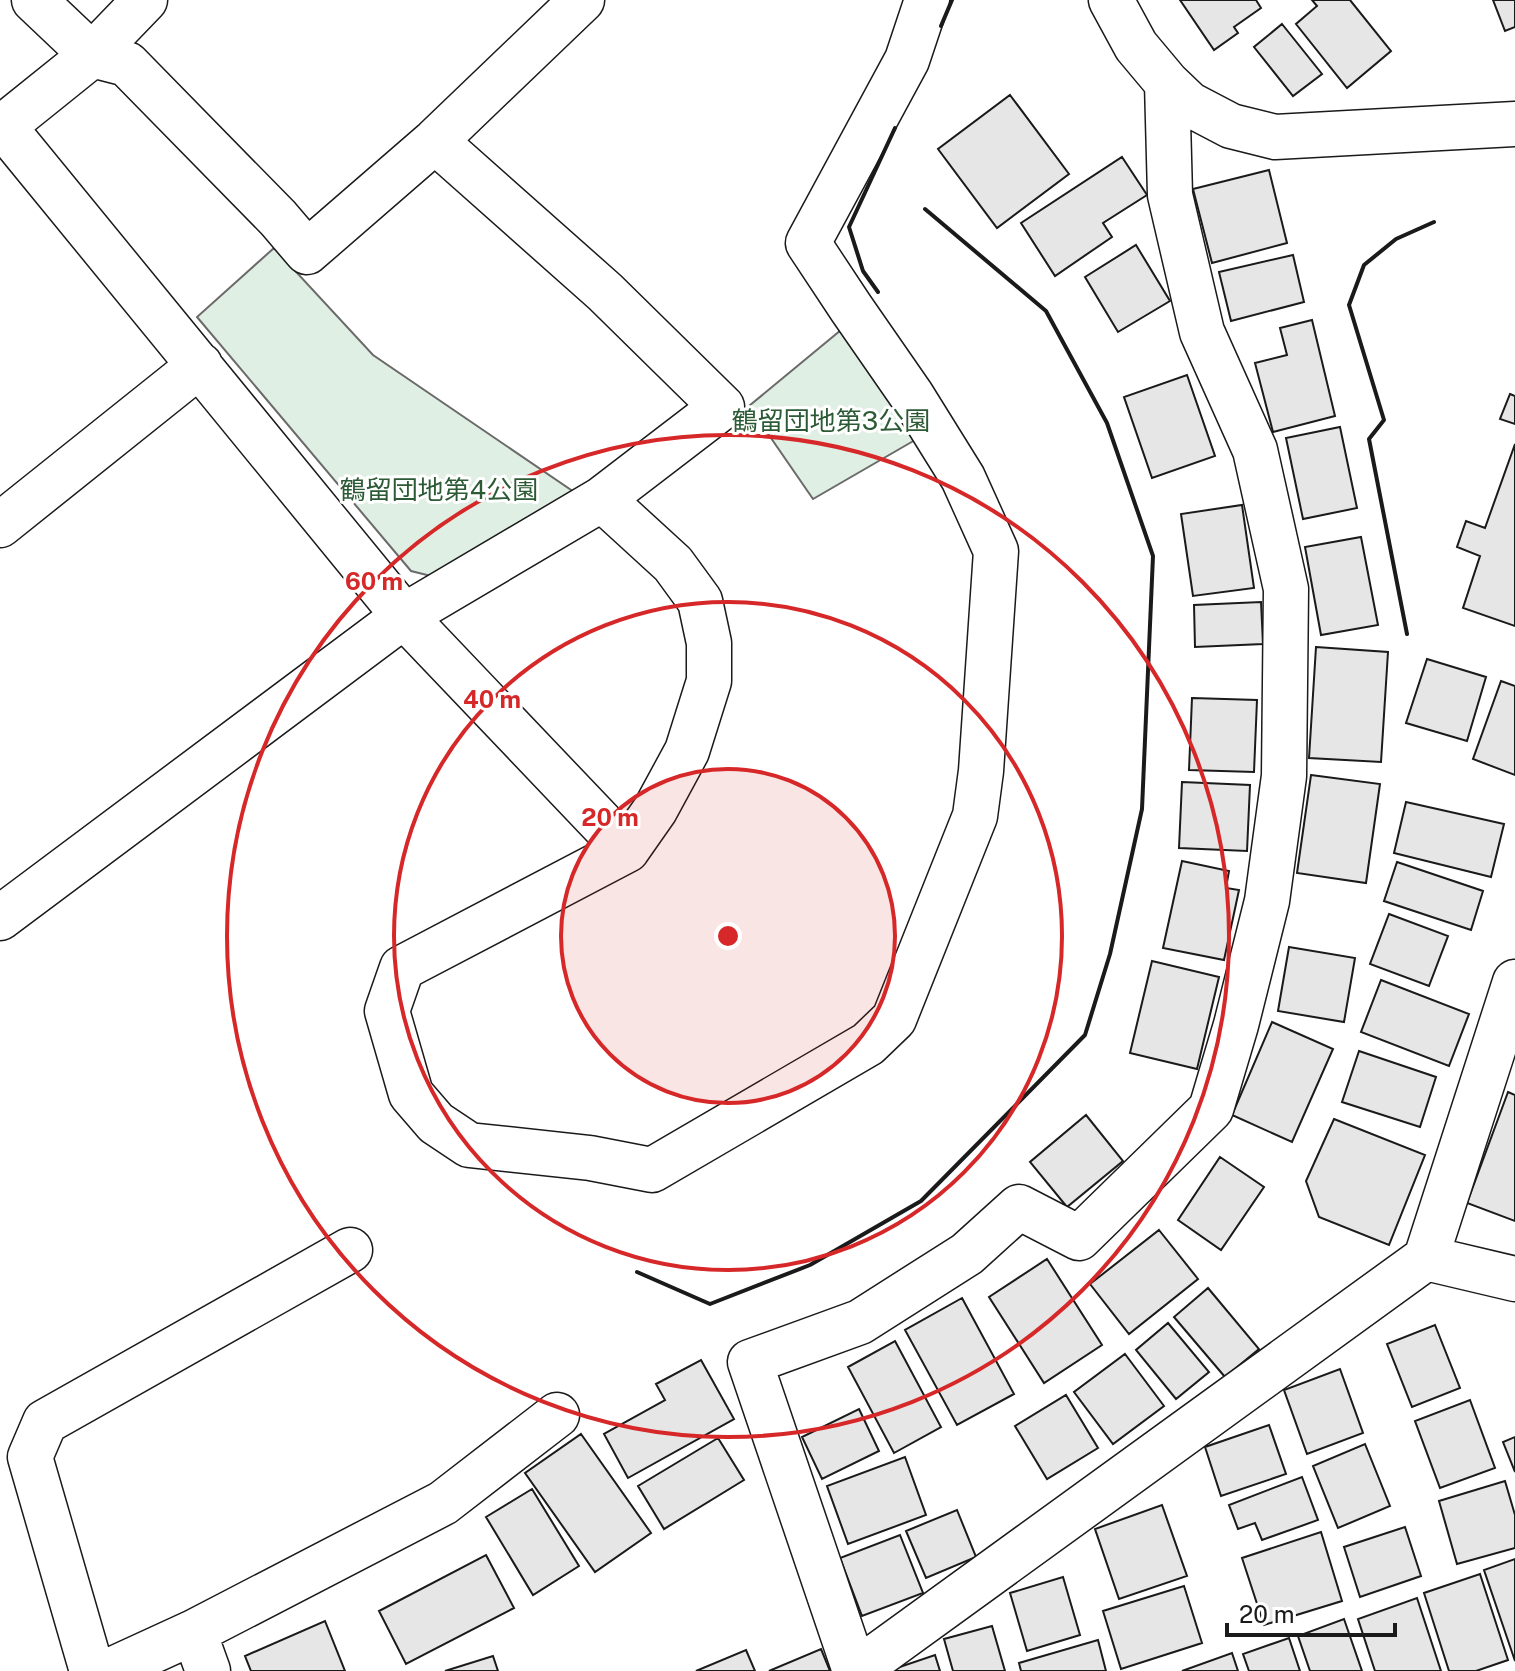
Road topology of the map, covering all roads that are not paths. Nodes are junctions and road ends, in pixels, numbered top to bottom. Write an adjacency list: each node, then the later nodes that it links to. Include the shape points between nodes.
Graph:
1 (34, 0): 6 (street)
2 (145, 0): 6 (street)
3 (582, 0): 10 (street)
4 (927, 0): 15 (street, via 907,60 808,243 956,466 996,551 981,771 975,816 958,860 894,1019 868,1044 652,1170 469,1145 436,1123 411,1094 387,1011 402,968)
5 (1111, 0): 7 (street, via 1136,46)
6 (92, 55): 9 (street); 10 (street, via 127,64 307,252)
7 (1167, 83): 8 (street, via 1189,104 1231,126 1275,137); 25 (street, via 1170,195 1191,286 1202,332 1255,450 1286,589 1284,776 1267,901 1211,1109 1079,1238 1019,1207 967,1254 860,1322 750,1362)
8 (1515, 124)
9 (2, 127): 11 (street)
10 (435, 141): 12 (street, via 605,292 722,407)
11 (200, 365): 13 (street); 14 (street)
12 (602, 499): 14 (street); 15 (street, via 673,564 700,601 709,643 709,681 687,751)
13 (0, 525)
14 (404, 616): 15 (street); 16 (street)
15 (627, 850)
16 (0, 918)
17 (1515, 982): 19 (street)
18 (350, 1250): 23 (street, via 45,1422 30,1457)
19 (1426, 1258): 20 (street); 25 (street)
20 (1515, 1279)
21 (557, 1415): 22 (street, via 443,1503)
22 (201, 1652): 24 (street)
23 (92, 1671)
24 (109, 1671)
25 (855, 1671)

